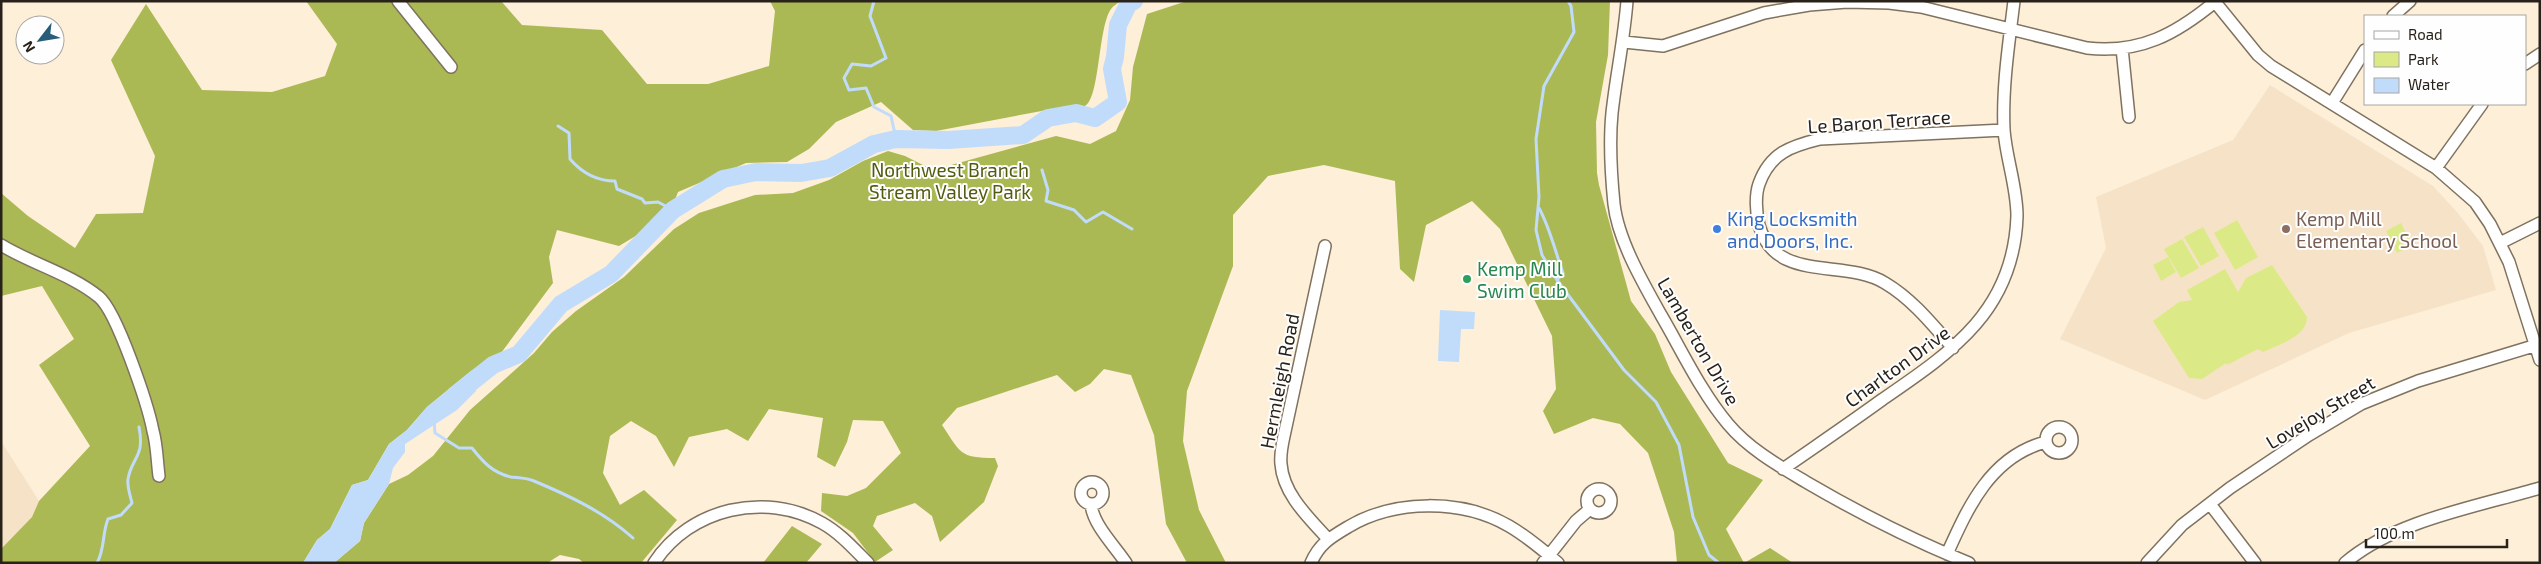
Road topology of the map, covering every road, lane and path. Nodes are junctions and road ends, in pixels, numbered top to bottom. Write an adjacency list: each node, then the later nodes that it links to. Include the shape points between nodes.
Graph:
1 (398, 1): 13 (street)
2 (1627, 1): 8 (street, Lamberton Drive)
3 (2014, 1): 7 (street, Charlton Drive)
4 (2410, 1): 6 (street)
5 (2215, 2): 9 (street, via 2169,35); 14 (street, via 2258,56)
6 (2394, 15)
7 (2010, 29): 8 (street, via 1921,7 1847,2 1764,13 1663,46); 9 (street, via 2087,48); 17 (street, Charlton Drive)
8 (1624, 42): 27 (street, Lamberton Drive, via 1610,142 1614,206 1622,233 1646,288 1713,405 1729,426)
9 (2122, 48): 16 (street)
10 (2364, 52): 14 (street)
11 (2540, 54): 12 (street)
12 (2526, 63)
13 (451, 67)
14 (2332, 103): 18 (street)
15 (2481, 105): 18 (street)
16 (2130, 117)
17 (2004, 130): 24 (street, Charlton Drive, via 2017,216 2011,257 1999,289 1984,314 1964,340); 24 (street, Le Baron Terrace, via 1820,139 1793,145 1772,161 1761,176 1758,188 1757,216 1761,231 1768,245 1779,255 1806,268 1848,270 1886,283 1913,303)
18 (2436, 168): 20 (street, via 2475,202)
19 (2540, 223): 20 (street)
20 (2500, 243): 23 (street)
21 (1, 246): 28 (street, via 100,298 113,318 150,422)
22 (1325, 246): 33 (street, Hermleigh Road, via 1280,461 1282,474 1295,501)
23 (2538, 344): 25 (street); 30 (street, Lovejoy Street, via 2418,381 2361,404 2309,435)
24 (1953, 348): 27 (street, Charlton Drive)
25 (2540, 360)
26 (2046, 442): 34 (street, via 2018,454 1985,482 1964,514)
27 (1783, 469): 34 (street, Lamberton Drive, via 1858,513)
28 (159, 476)
29 (2540, 488): 43 (street, via 2405,528 2366,546)
30 (2210, 504): 41 (street, Lovejoy Street, via 2182,525); 42 (street)
31 (1092, 505): 38 (street, via 1093,514)
32 (1590, 509): 35 (street, via 1576,521)
33 (1328, 539): 35 (street, via 1380,513 1407,507 1436,506 1469,511 1509,526); 39 (street, via 1320,545)
34 (1947, 554): 40 (street, Lamberton Drive)
35 (1550, 560)
36 (654, 563): 37 (street, via 679,535 700,521 724,511 751,506 794,510 822,523 839,534)
37 (868, 563)
38 (1126, 563)
39 (1311, 563)
40 (1969, 563)
41 (2147, 563)
42 (2255, 563)
43 (2345, 563)

